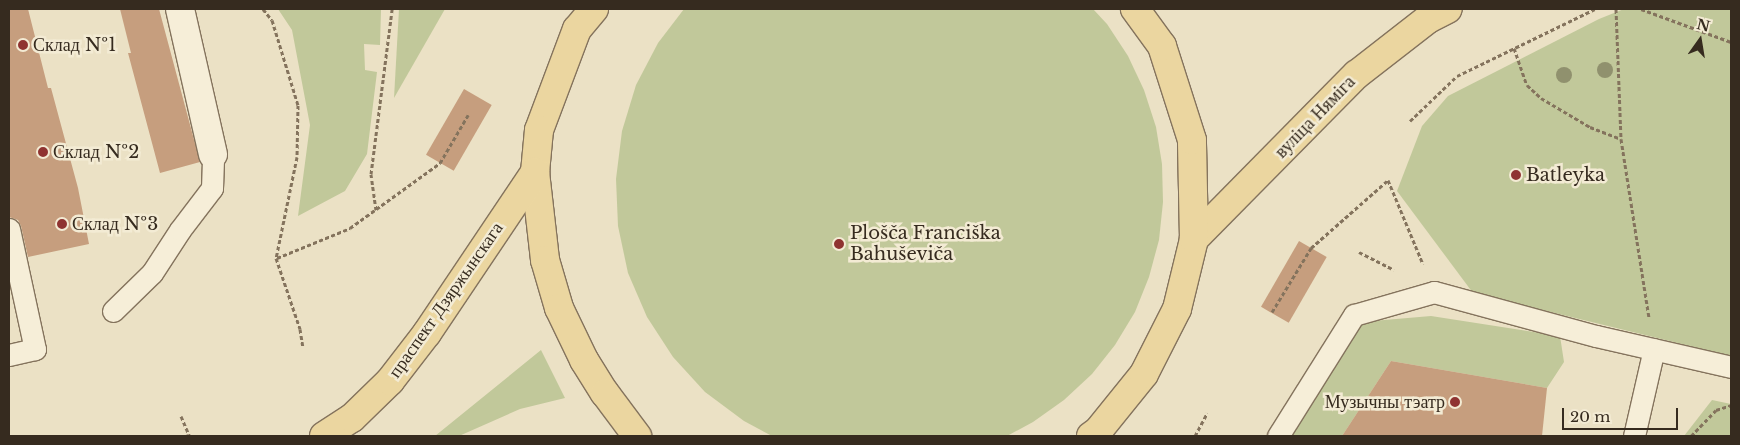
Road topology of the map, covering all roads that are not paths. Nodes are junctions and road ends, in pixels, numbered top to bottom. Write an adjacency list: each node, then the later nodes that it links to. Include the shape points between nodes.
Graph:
1 (180, 9): 5 (street)
2 (594, 9): 6 (main road, via 577,29 539,130)
3 (1135, 9): 8 (main road, via 1162,46 1192,140)
4 (1448, 9): 8 (main road, вуліца Няміга, via 1428,19 1356,75)
5 (213, 154): 9 (lane, via 212,188 152,273)
6 (535, 172): 14 (main road, праспект Дзяржынскага, via 427,333 390,381 352,418); 15 (main road, via 545,260 559,308 584,360)
7 (9, 229): 11 (lane, via 35,349)
8 (1194, 239): 13 (main road, via 1176,309 1144,374)
9 (113, 310)
10 (1654, 349): 12 (lane); 16 (lane, via 1434,292 1354,315); 17 (lane)
11 (9, 355)
12 (1731, 367)
13 (1096, 434)
14 (324, 436)
15 (637, 436)
16 (1278, 436)
17 (1634, 436)

